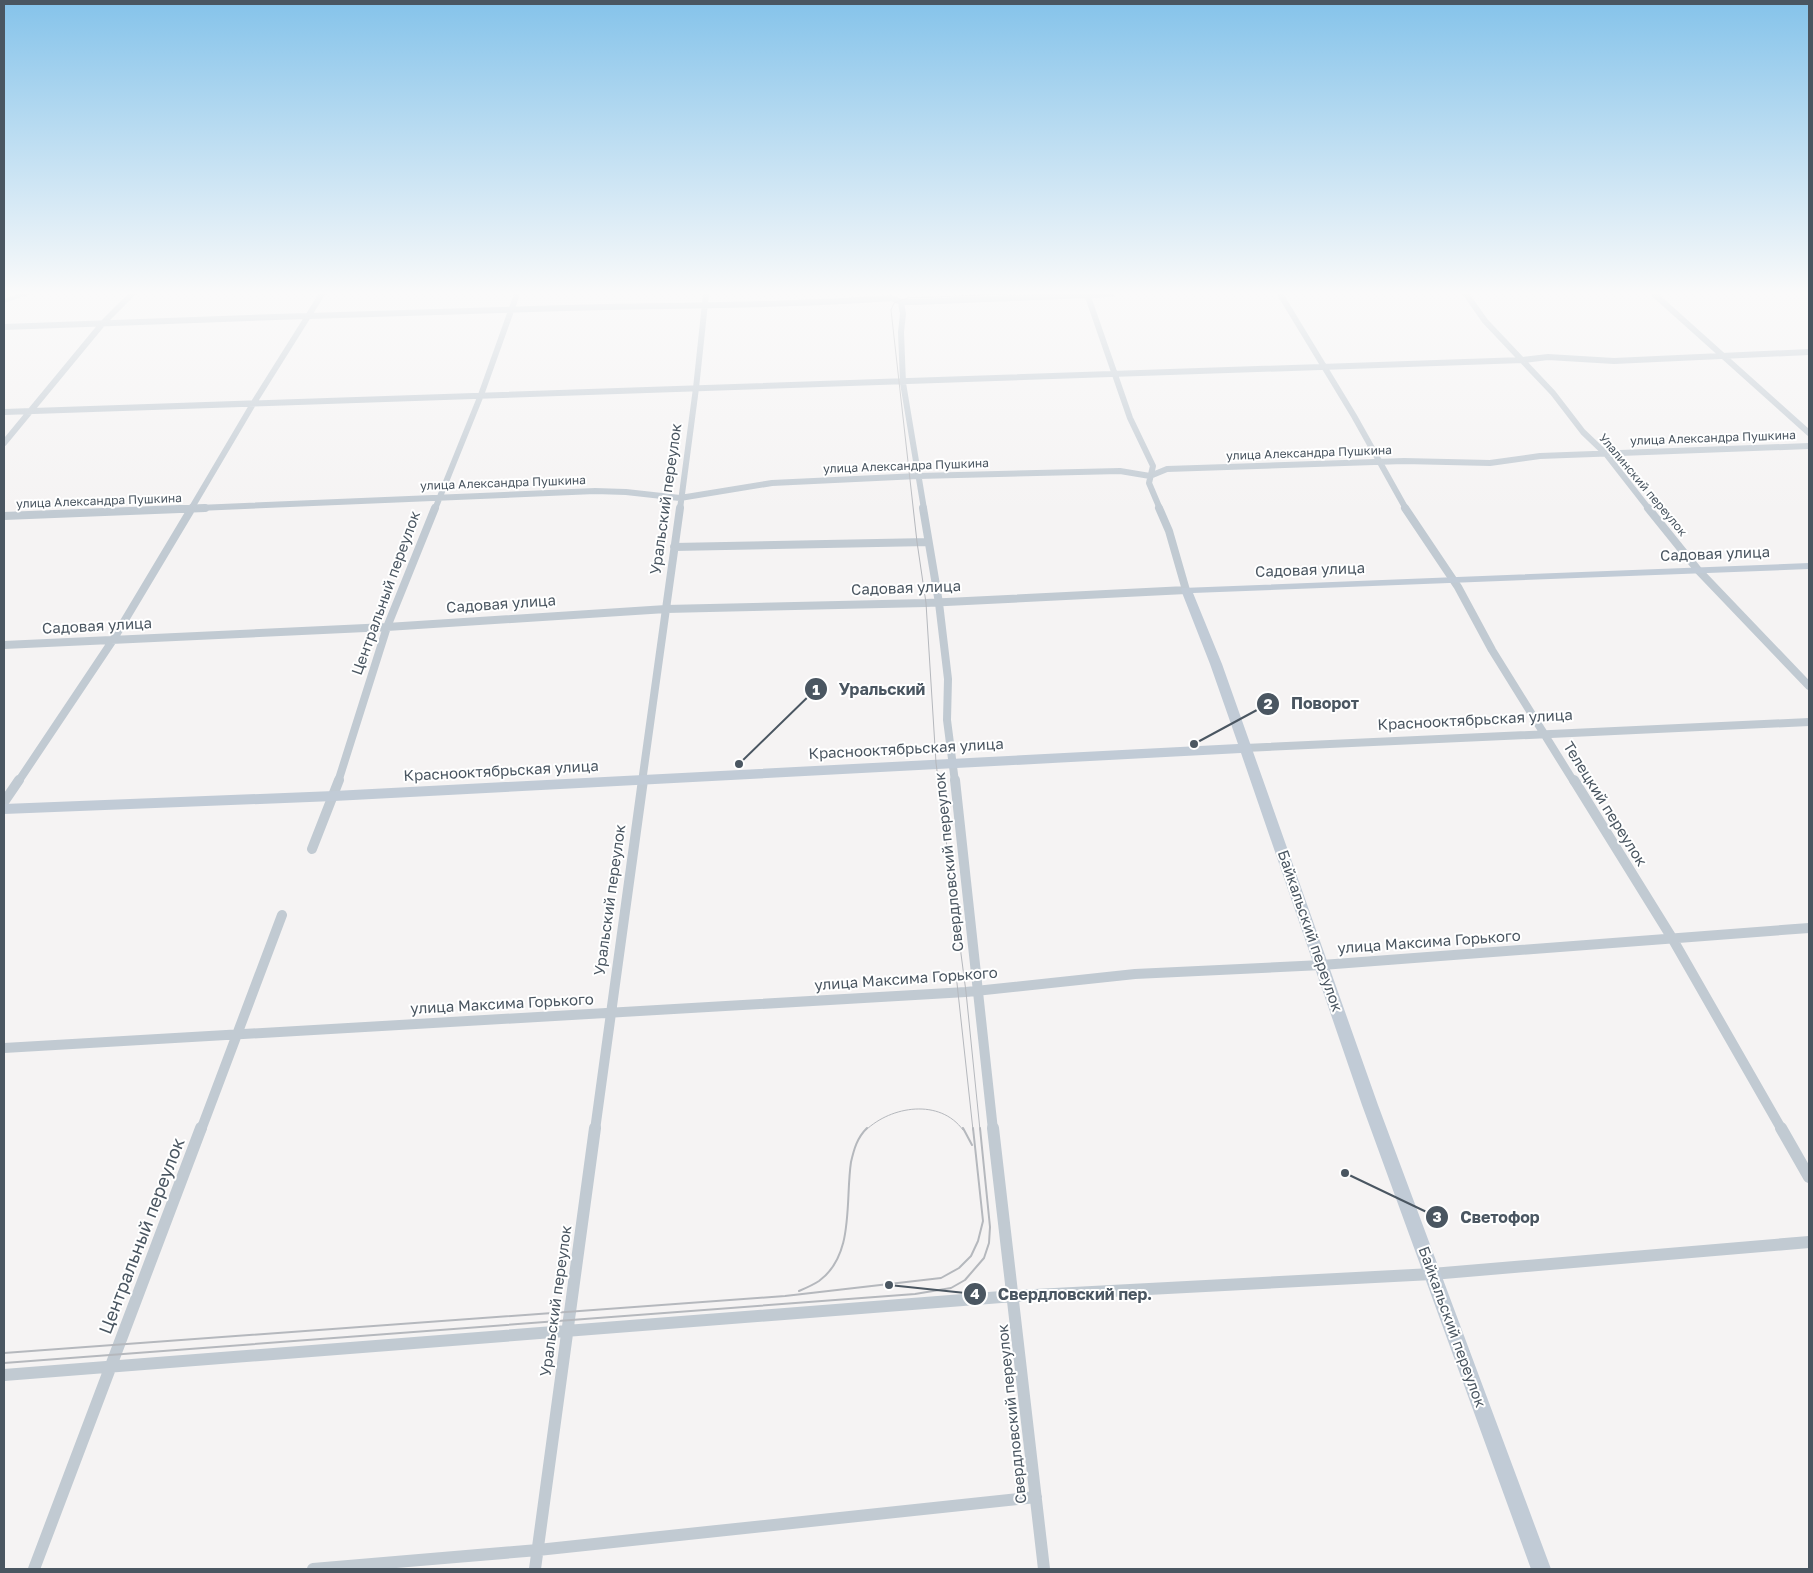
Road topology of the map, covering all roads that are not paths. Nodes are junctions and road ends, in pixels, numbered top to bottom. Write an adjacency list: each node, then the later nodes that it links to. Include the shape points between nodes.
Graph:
1 (66, 367): 17 (street)
2 (276, 367): 15 (street)
3 (491, 367): 14 (street, Центральный переулок)
4 (698, 367): 13 (street, Уральский переулок)
5 (902, 367): 12 (street, Свердловский переулок)
6 (1112, 367): 11 (street, Байкальский переулок)
7 (1312, 367): 11 (street)
8 (1324, 367): 22 (street, Телецкий переулок)
9 (1530, 367): 21 (street, Улалинский переулок, via 1583,432)
10 (1736, 367): 18 (street)
11 (1114, 374): 12 (street); 24 (street, Байкальский переулок, via 1153,466)
12 (903, 383): 13 (street); 23 (street, Свердловский переулок)
13 (696, 388): 14 (street); 26 (street, Уральский переулок)
14 (481, 395): 15 (street); 25 (street, Центральный переулок)
15 (253, 404): 17 (street); 27 (street)
16 (4, 412): 17 (street)
17 (29, 412): 19 (street)
18 (1809, 434)
19 (4, 443)
20 (1809, 446): 21 (street, улица Александра Пушкина)
21 (1606, 454): 22 (street, улица Александра Пушкина, via 1540,456 1490,463); 32 (street, Улалинский переулок)
22 (1380, 462): 24 (street, улица Александра Пушкина, via 1167,469); 33 (street, Телецкий переулок, via 1412,520)
23 (918, 476): 24 (street, улица Александра Пушкина, via 1120,471); 26 (street, улица Александра Пушкина, via 772,483); 29 (street, Свердловский переулок)
24 (1150, 476): 34 (street, Байкальский переулок, via 1149,483 1169,531)
25 (439, 497): 26 (street, улица Александра Пушкина, via 610,491); 27 (street, улица Александра Пушкина); 37 (street, Центральный переулок)
26 (680, 498): 30 (street, Уральский переулок)
27 (191, 509): 28 (street, улица Александра Пушкина); 38 (street)
28 (4, 516)
29 (928, 542): 30 (street); 35 (street, Свердловский переулок)
30 (674, 547): 36 (street, Уральский переулок)
31 (1809, 566): 32 (main road, Садовая улица)
32 (1698, 570): 33 (main road, Садовая улица); 40 (street, Улалинский переулок)
33 (1452, 579): 34 (main road, Садовая улица); 42 (street, Телецкий переулок)
34 (1186, 590): 35 (street, Садовая улица); 43 (main road, Байкальский переулок)
35 (939, 603): 36 (street, Садовая улица); 44 (street, Свердловский переулок)
36 (666, 609): 37 (street, Садовая улица); 45 (street, Уральский переулок)
37 (387, 627): 38 (street, Садовая улица); 46 (street, Центральный переулок)
38 (113, 640): 39 (street, Садовая улица); 47 (street)
39 (4, 645)
40 (1809, 686)
41 (1809, 722): 42 (street, Краснооктябрьская улица)
42 (1544, 733): 43 (street, Краснооктябрьская улица); 52 (street, Телецкий переулок)
43 (1245, 748): 44 (main road, Краснооктябрьская улица); 53 (main road, Байкальский переулок)
44 (953, 763): 45 (main road, Краснооктябрьская улица); 54 (street, Свердловский переулок)
45 (642, 780): 46 (main road, Краснооктябрьская улица); 55 (street, Уральский переулок)
46 (334, 796): 48 (main road, Краснооктябрьская улица); 49 (street, Центральный переулок)
47 (4, 802)
48 (4, 809)
49 (312, 848)
50 (282, 915): 56 (street, Центральный переулок)
51 (1809, 928): 52 (street, улица Максима Горького)
52 (1672, 938): 53 (street, улица Максима Горького); 58 (street, Телецкий переулок)
53 (1322, 965): 54 (street, улица Максима Горького, via 1135,974); 60 (main road, Байкальский переулок)
54 (978, 990): 55 (street, улица Максима Горького); 61 (street, Свердловский переулок)
55 (610, 1012): 56 (street, улица Максима Горького); 62 (street, Уральский переулок)
56 (238, 1034): 57 (street, улица Максима Горького); 63 (street, Центральный переулок)
57 (4, 1048)
58 (1809, 1177)
59 (1809, 1242): 60 (street)
60 (1432, 1274): 61 (street); 71 (main road, Байкальский переулок)
61 (1014, 1296): 62 (street); 65 (street, Свердловский переулок)
62 (567, 1332): 63 (street); 66 (street, Уральский переулок)
63 (110, 1367): 64 (street); 67 (street, Центральный переулок)
64 (4, 1375)
65 (1036, 1498): 66 (street); 70 (street, Свердловский переулок)
66 (538, 1550): 68 (street); 69 (street, Уральский переулок)
67 (34, 1569)
68 (313, 1569)
69 (535, 1569)
70 (1044, 1569)
71 (1541, 1569)

